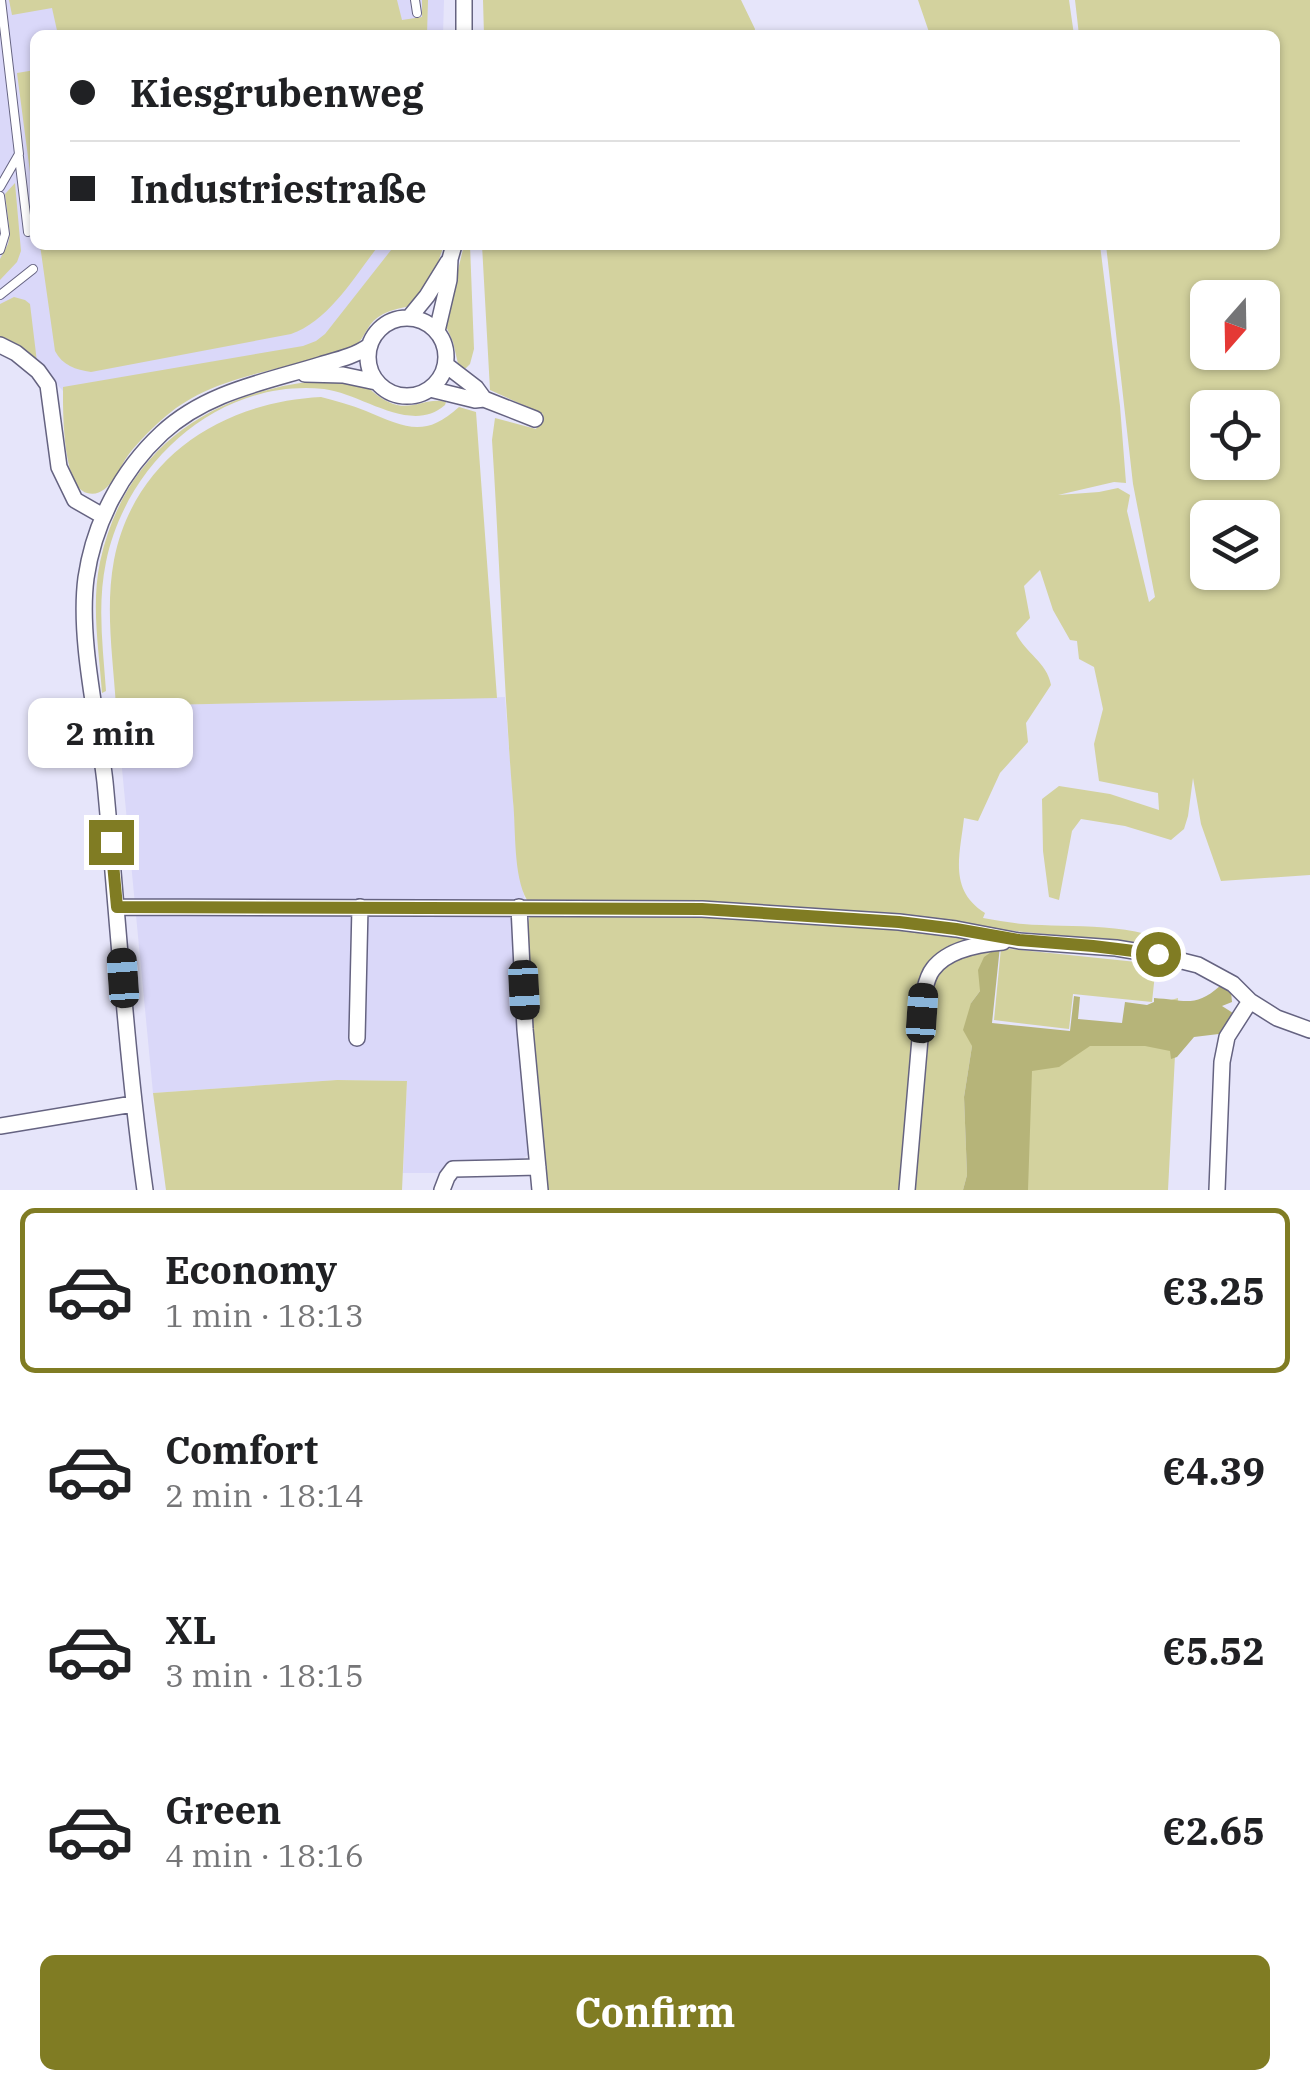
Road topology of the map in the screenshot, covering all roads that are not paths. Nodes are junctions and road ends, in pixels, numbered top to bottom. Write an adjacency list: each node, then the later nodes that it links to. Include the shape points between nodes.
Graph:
1 (1, 0): 6 (lane)
2 (415, 0): 4 (lane)
3 (464, 0): 5 (street)
4 (417, 13)
5 (464, 30)
6 (18, 154): 7 (lane); 9 (lane)
7 (0, 187)
8 (0, 196): 10 (lane)
9 (28, 232)
10 (0, 250)
11 (452, 252): 14 (street); 15 (street)
12 (32, 269): 13 (lane)
13 (0, 295)
14 (409, 318): 15 (street); 17 (street, via 387,323)
15 (437, 331): 18 (street)
16 (0, 345): 24 (street, via 48,384 49,445 75,500)
17 (370, 346): 19 (street); 20 (street)
18 (446, 365): 21 (street); 22 (street)
19 (296, 373): 20 (street); 24 (street, via 235,389 182,417 138,459)
20 (376, 382): 21 (street, via 402,396)
21 (430, 389): 22 (street)
22 (484, 399): 23 (street)
23 (535, 418)
24 (103, 516): 25 (street, via 86,578 86,622)
25 (117, 907): 26 (street); 32 (street)
26 (360, 907): 27 (street); 31 (street)
27 (520, 907): 28 (street, via 813,916); 34 (street)
28 (1019, 940): 29 (street, via 1158,954 1198,965); 38 (street, via 968,948 930,971)
29 (1250, 1001): 30 (street); 39 (street, via 1222,1062)
30 (1310, 1030)
31 (357, 1038)
32 (132, 1104): 33 (street); 35 (street)
33 (0, 1126)
34 (538, 1168): 36 (street, via 454,1169); 37 (street)
35 (145, 1190)
36 (442, 1190)
37 (540, 1190)
38 (907, 1190)
39 (1217, 1190)

